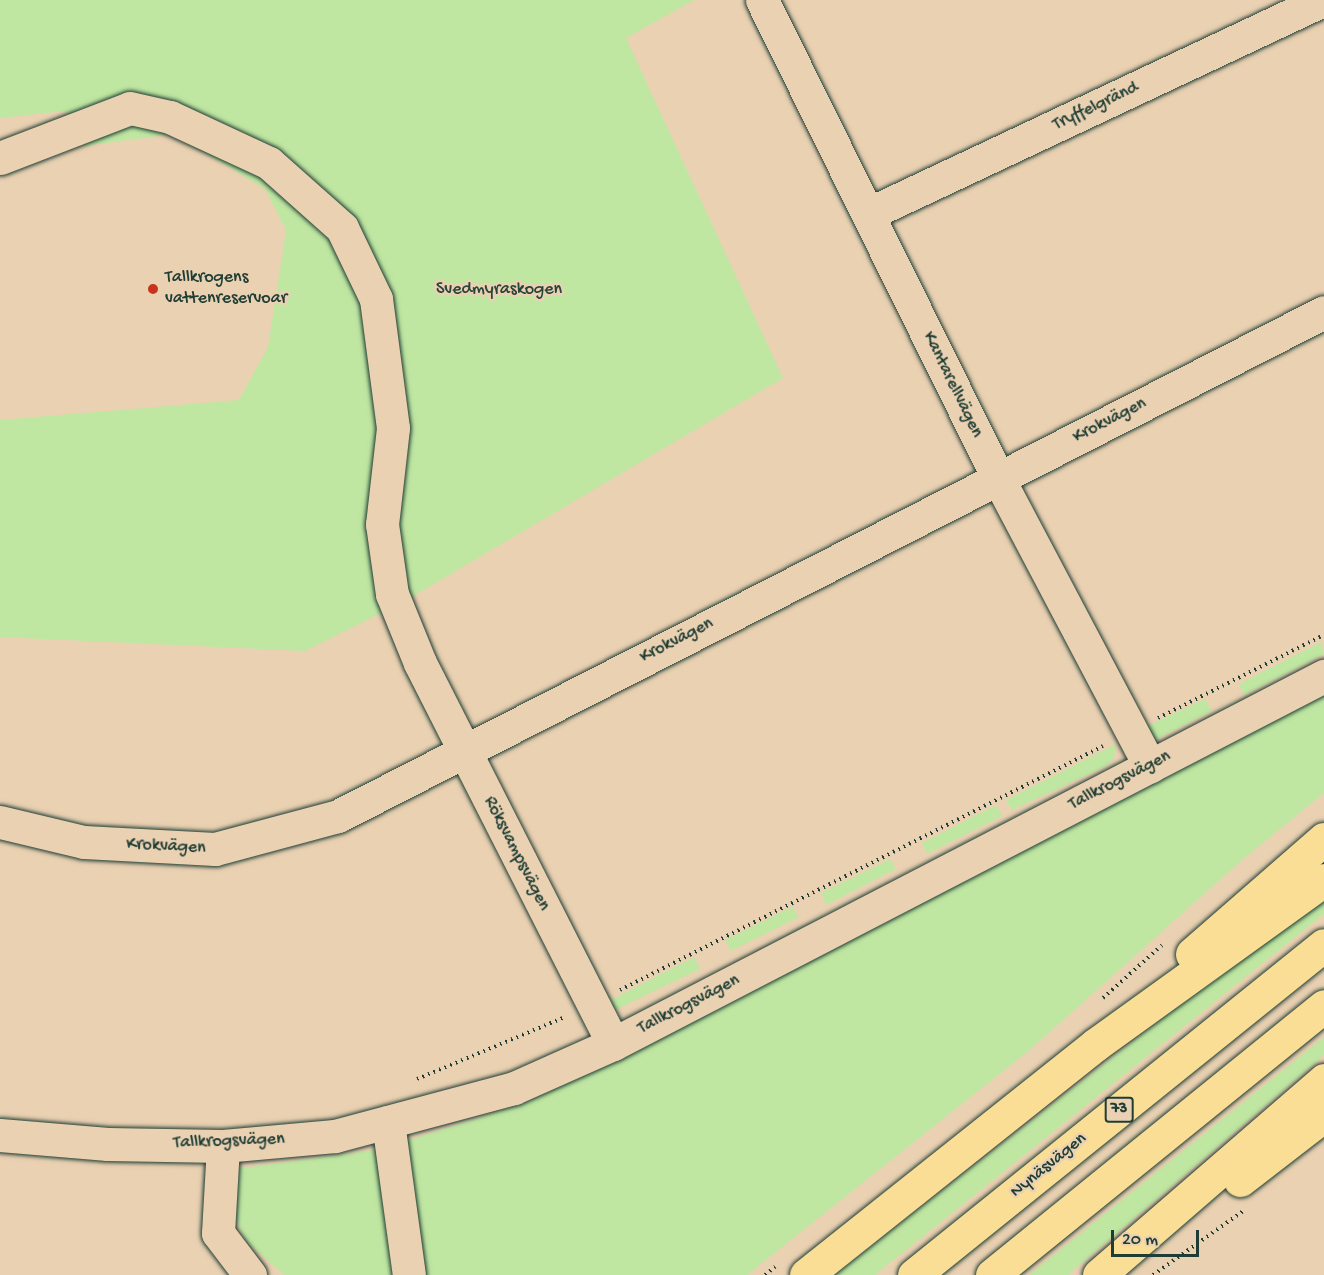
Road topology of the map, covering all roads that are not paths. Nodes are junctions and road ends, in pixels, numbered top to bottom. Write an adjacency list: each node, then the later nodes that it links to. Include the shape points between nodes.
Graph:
1 (762, 0): 4 (street, Kantarellvägen)
2 (1323, 0): 4 (street, Tryffelgränd)
3 (0, 158): 8 (street, Röksvampsvägen, via 130,108 170,117 269,163 342,228 376,299 393,428 382,524 392,594 420,663)
4 (868, 214): 6 (street, Kantarellvägen)
5 (1324, 312): 6 (street, Krokvägen)
6 (998, 478): 8 (street, Krokvägen); 9 (street, Kantarellvägen)
7 (1324, 676): 9 (street, Tallkrogsvägen)
8 (463, 749): 10 (street, Krokvägen, via 338,816 215,849 84,843); 15 (street, Röksvampsvägen)
9 (1150, 766): 15 (street, Tallkrogsvägen)
10 (0, 822)
11 (1324, 839): 16 (highway, via 1216,932)
12 (1324, 880): 16 (highway)
13 (1324, 945): 26 (highway, Nynäsvägen / 73)
14 (1324, 1006): 27 (highway)
15 (613, 1044): 19 (street, Tallkrogsvägen, via 514,1088)
16 (1095, 1045): 25 (highway)
17 (1324, 1080): 22 (highway)
18 (1324, 1115): 22 (highway, via 1169,1235)
19 (388, 1122): 21 (street, Tallkrogsvägen, via 335,1136); 24 (street)
20 (0, 1135): 21 (street, Tallkrogsvägen, via 108,1144)
21 (223, 1146): 23 (street, via 218,1233)
22 (1110, 1266)
23 (251, 1271)
24 (409, 1275)
25 (806, 1275)
26 (914, 1275)
27 (992, 1275)

